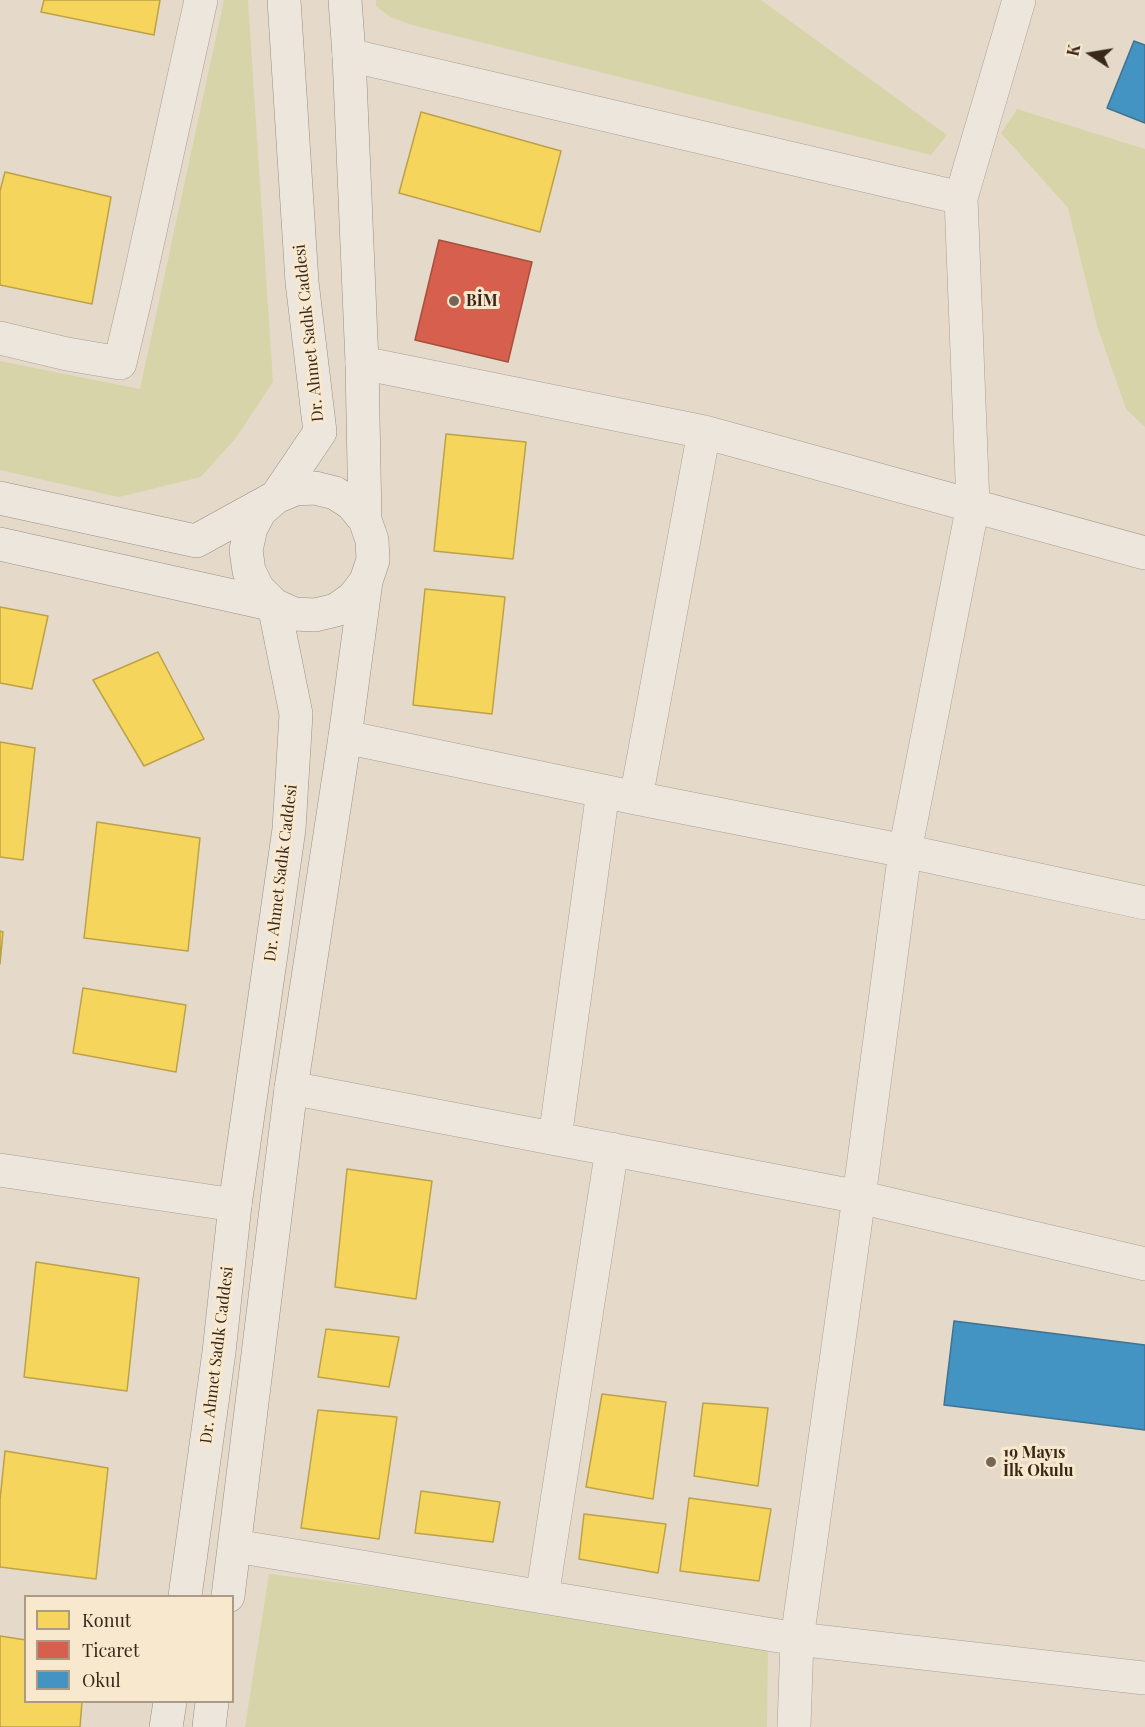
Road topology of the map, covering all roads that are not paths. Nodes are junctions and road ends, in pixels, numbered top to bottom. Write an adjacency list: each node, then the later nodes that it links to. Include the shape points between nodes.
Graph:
1 (201, 0): 7 (street, via 120,363)
2 (284, 0): 10 (street, Dr. Ahmet Sadık Caddesi, via 302,282 320,432)
3 (345, 0): 5 (street)
4 (1018, 0): 6 (street)
5 (349, 56): 6 (street); 8 (street)
6 (961, 198): 12 (street)
7 (0, 338)
8 (362, 363): 9 (street); 13 (street)
9 (704, 432): 12 (street); 20 (street)
10 (276, 497): 11 (street, via 196,541); 13 (street, via 295,489 335,493 352,504); 17 (street, Dr. Ahmet Sadık Caddesi, via 260,511 246,550 249,571 258,589)
11 (0, 498)
12 (973, 505): 15 (street); 21 (street)
13 (365, 520): 16 (street, via 373,560)
14 (0, 544): 17 (street)
15 (1145, 553)
16 (366, 581): 17 (street, via 353,598 336,610 294,614); 18 (street)
17 (274, 605): 28 (street, Dr. Ahmet Sadık Caddesi, via 296,714 291,806)
18 (345, 737): 19 (street); 23 (street)
19 (603, 791): 20 (street); 24 (street)
20 (636, 798): 21 (street)
21 (905, 851): 22 (street); 27 (street)
22 (1145, 903)
23 (291, 1088): 24 (street); 30 (street)
24 (555, 1138): 25 (street)
25 (612, 1149): 27 (street); 33 (street)
26 (0, 1170): 28 (street)
27 (859, 1197): 29 (street); 34 (street)
28 (235, 1204): 31 (street, Dr. Ahmet Sadık Caddesi)
29 (1145, 1264)
30 (235, 1546): 32 (street); 33 (street)
31 (185, 1595)
32 (228, 1595)
33 (542, 1597): 34 (street)
34 (796, 1639): 35 (street); 40 (street)
35 (1145, 1678)
36 (170, 1703): 38 (street)
37 (212, 1703): 39 (street)
38 (166, 1727)
39 (208, 1727)
40 (794, 1727)

